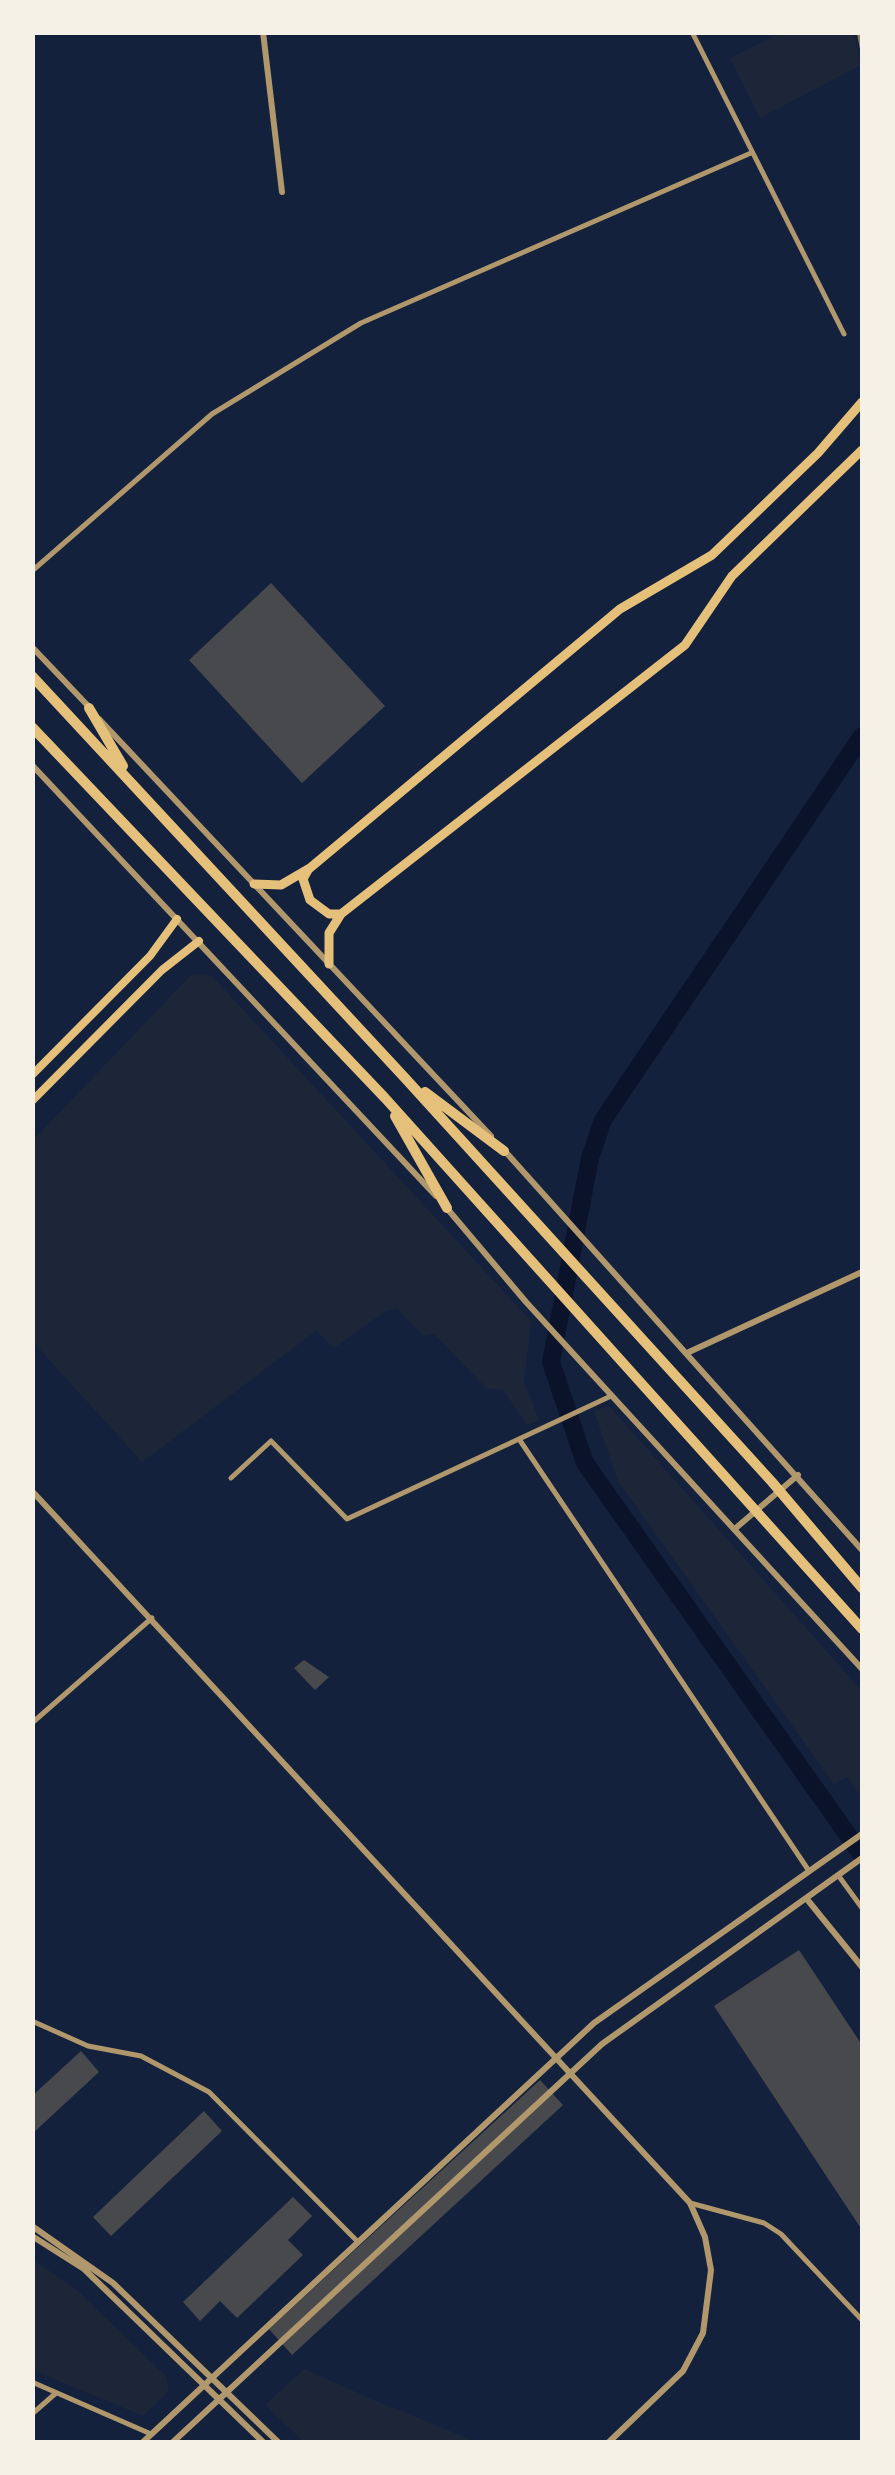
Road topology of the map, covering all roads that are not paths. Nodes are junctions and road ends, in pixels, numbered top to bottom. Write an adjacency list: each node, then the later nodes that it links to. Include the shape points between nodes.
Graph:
1 (264, 32): 4 (street)
2 (692, 32): 3 (street)
3 (751, 153): 5 (street); 8 (street, via 361,323 212,414)
4 (282, 192)
5 (844, 334)
6 (862, 402): 15 (main road, via 712,555 620,609)
7 (862, 450): 17 (main road, via 732,576 685,645)
8 (32, 571)
9 (32, 647): 11 (street)
10 (32, 676): 14 (highway)
11 (90, 708): 14 (highway); 16 (street)
12 (32, 727): 23 (highway)
13 (32, 765): 18 (street)
14 (133, 784): 22 (highway)
15 (310, 868): 16 (main road, via 281,884); 17 (main road, via 303,880 310,900 329,914)
16 (254, 884): 20 (street)
17 (342, 914): 20 (main road, via 329,932)
18 (177, 919): 19 (street); 21 (main road, via 150,956)
19 (198, 942): 24 (main road); 26 (street)
20 (329, 964): 25 (street)
21 (32, 1075)
22 (406, 1078): 25 (highway); 36 (highway)
23 (384, 1098): 26 (highway); 38 (highway)
24 (32, 1101)
25 (504, 1150): 28 (street)
26 (446, 1208): 29 (street)
27 (862, 1272): 28 (street)
28 (689, 1352): 31 (street)
29 (614, 1395): 30 (street); 34 (street)
30 (519, 1439): 32 (street, via 347,1519 271,1441); 43 (street)
31 (798, 1475): 34 (street); 35 (street)
32 (231, 1478)
33 (32, 1491): 37 (street)
34 (736, 1528): 39 (street)
35 (862, 1550)
36 (862, 1588)
37 (152, 1618): 40 (street); 49 (street)
38 (862, 1628)
39 (862, 1669)
40 (32, 1723)
41 (862, 1834): 43 (street)
42 (862, 1858): 44 (street)
43 (809, 1871): 49 (street, via 594,2023)
44 (841, 1873): 45 (street); 46 (street)
45 (806, 1898): 47 (street); 50 (street, via 626,2025)
46 (862, 1908)
47 (862, 1968)
48 (32, 2021): 54 (street, via 88,2046 140,2056 209,2092)
49 (558, 2056): 50 (street); 54 (street)
50 (573, 2072): 51 (street); 59 (street)
51 (690, 2202): 55 (street, via 782,2234); 68 (street, via 711,2270 708,2315 695,2352 668,2387)
52 (32, 2226): 56 (street, via 113,2283)
53 (32, 2236): 58 (street, via 84,2269)
54 (357, 2240): 56 (street)
55 (862, 2320)
56 (213, 2378): 58 (street); 59 (street)
57 (32, 2382): 60 (street)
58 (204, 2386): 61 (street); 63 (street)
59 (227, 2392): 61 (street); 67 (street)
60 (56, 2393): 62 (street); 63 (street)
61 (218, 2400): 65 (street); 66 (street)
62 (32, 2414)
63 (151, 2434): 64 (street)
64 (143, 2442)
65 (173, 2442)
66 (262, 2442)
67 (278, 2442)
68 (609, 2442)

